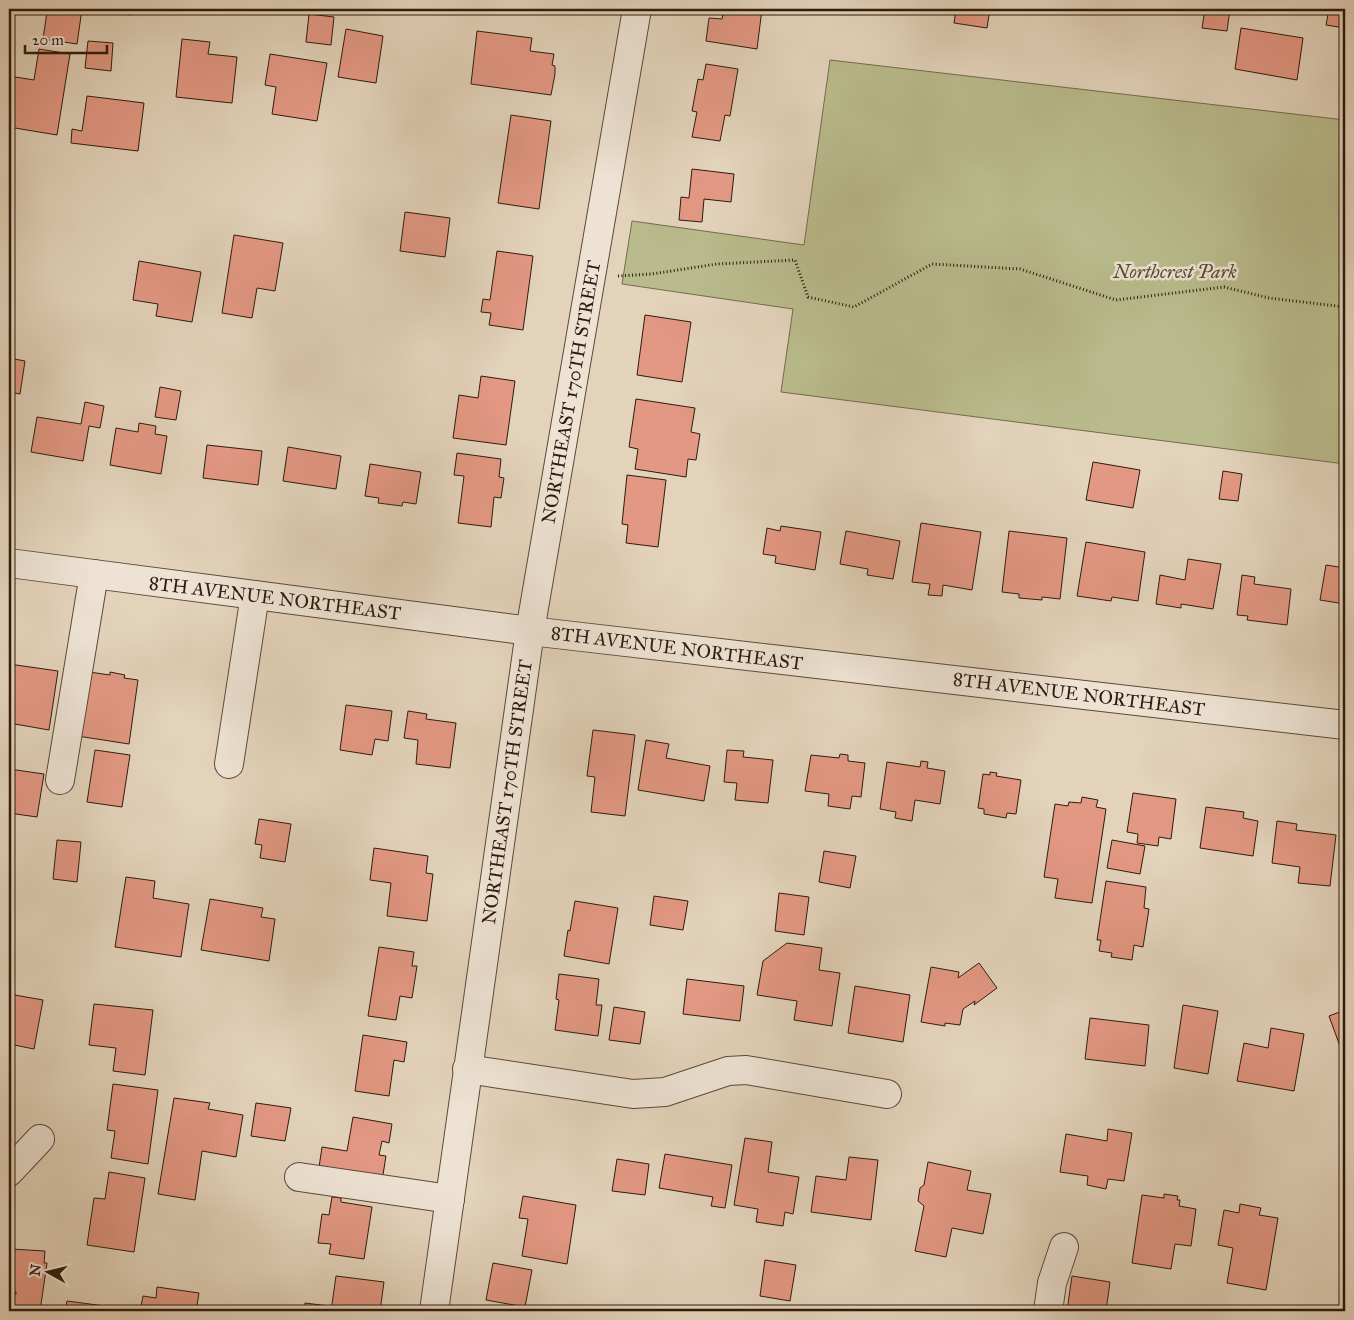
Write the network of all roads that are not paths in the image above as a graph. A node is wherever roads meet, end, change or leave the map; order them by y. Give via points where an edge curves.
1 (638, 9) edge
2 (9, 563) edge
3 (94, 574) junction
4 (256, 595) junction
5 (530, 631) junction
6 (1345, 725) edge
7 (228, 764) dead end
8 (60, 780) dead end
9 (467, 1069) junction
10 (887, 1094) dead end
11 (40, 1139) dead end
12 (9, 1172) edge
13 (299, 1177) dead end
14 (450, 1199) junction
15 (1064, 1247) dead end
16 (434, 1311) edge
17 (1048, 1311) edge

1 - 5 street, NORTHEAST 170TH STREET
2 - 3 street, 8TH AVENUE NORTHEAST
3 - 4 street, 8TH AVENUE NORTHEAST
3 - 8 street
4 - 5 street, 8TH AVENUE NORTHEAST
4 - 7 street
5 - 6 street, 8TH AVENUE NORTHEAST
5 - 9 street, NORTHEAST 170TH STREET
9 - 10 street via 633,1094 665,1092 728,1071 746,1070
9 - 14 street, NORTHEAST 170TH STREET
11 - 12 street
13 - 14 street
14 - 16 street, NORTHEAST 170TH STREET
15 - 17 street via 1052,1282

